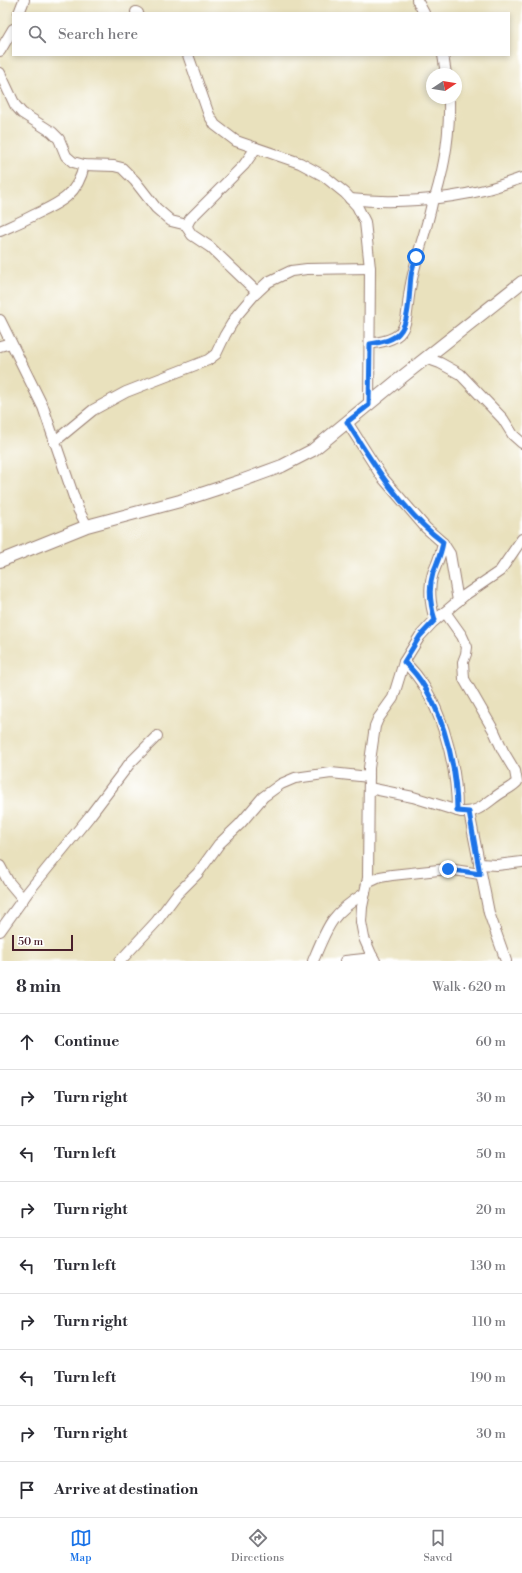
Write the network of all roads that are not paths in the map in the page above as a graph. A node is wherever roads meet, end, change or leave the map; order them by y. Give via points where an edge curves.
1 (24, 0) edge
2 (417, 0) edge
3 (19, 12) edge
4 (423, 12) edge
5 (12, 31) edge
6 (0, 51) edge
7 (188, 56) edge
8 (443, 56) edge
9 (445, 68) edge
10 (0, 73) edge
11 (448, 104) edge
12 (256, 148) junction
13 (84, 165) junction
14 (522, 178) edge
15 (434, 198) junction
16 (350, 199) junction
17 (187, 225) junction
18 (0, 231) edge
19 (370, 268) junction
20 (522, 282) edge
21 (257, 292) junction
22 (0, 320) edge
23 (11, 343) junction
24 (370, 344) junction
25 (0, 346) edge
26 (426, 358) junction
27 (369, 405) junction
28 (347, 422) junction
29 (54, 442) junction
30 (522, 443) edge
31 (87, 526) junction
32 (522, 539) edge
33 (443, 542) junction
34 (0, 560) edge
35 (458, 601) junction
36 (445, 612) junction
37 (435, 620) junction
38 (404, 662) junction
39 (157, 736) dead end
40 (518, 782) edge
41 (369, 783) junction
42 (457, 811) junction
43 (469, 812) junction
44 (522, 862) edge
45 (0, 866) edge
46 (480, 869) junction
47 (366, 888) junction
48 (23, 899) junction
49 (0, 931) edge
50 (374, 959) edge
51 (120, 961) edge
52 (313, 961) edge
53 (345, 961) edge
54 (506, 961) edge

1 - 3 street
2 - 4 street
5 - 6 street
7 - 12 street via 215,125 236,141
8 - 9 street
10 - 13 street via 15,105 22,113 52,132 59,139 66,156 73,162
11 - 15 street via 446,151
12 - 16 street via 306,166 324,176
12 - 17 street via 244,166 190,219
13 - 17 street via 122,168 156,208 171,221
13 - 18 street via 78,183 59,204
14 - 15 street via 484,190
15 - 16 street via 367,201
15 - 24 street via 412,274 404,327 399,334 388,340
16 - 19 street via 357,206 364,222
17 - 21 street via 192,235 210,247
19 - 21 street via 291,271 268,282
19 - 24 street
20 - 26 street
21 - 29 street via 237,315 216,354 208,360 126,392 93,410
22 - 23 street
23 - 25 street
23 - 29 street via 43,407
24 - 27 street
26 - 27 street
26 - 30 street via 460,374
27 - 28 street
28 - 31 street via 313,450 282,466 180,501
28 - 33 street via 382,477 426,528
29 - 31 street via 78,509
31 - 34 street
32 - 35 street via 500,571
33 - 35 street via 450,554
33 - 37 street via 430,584
35 - 36 street
36 - 37 street
36 - 40 street via 467,647 463,662 464,679 516,772
37 - 38 street via 420,636
38 - 41 street via 396,694 375,726
38 - 42 street via 414,670 423,686 447,740 455,781
39 - 48 street via 130,763
40 - 43 street via 485,806
41 - 42 street
41 - 47 street
41 - 51 street via 331,773 295,778 281,784 263,797 219,844 198,873
42 - 43 street
43 - 46 street
44 - 46 street
45 - 48 street via 8,881
46 - 47 street via 448,869 380,877
46 - 54 street via 491,919
47 - 50 street via 361,922 364,938
47 - 52 street via 335,916 327,927
48 - 49 street
50 - 53 street

